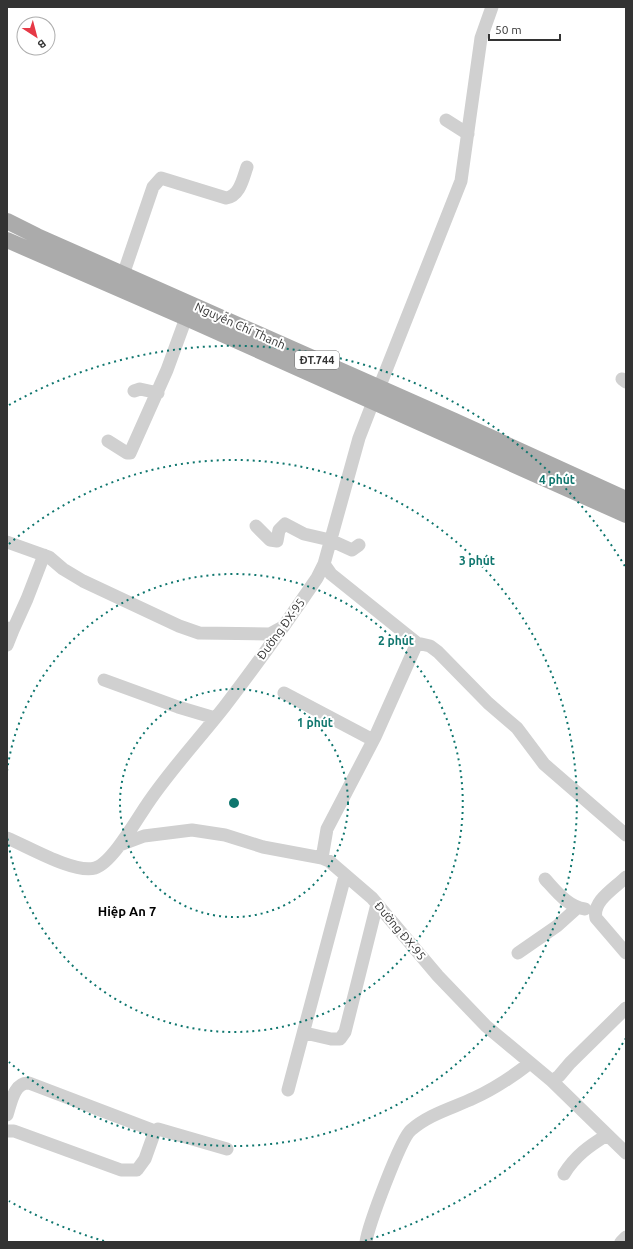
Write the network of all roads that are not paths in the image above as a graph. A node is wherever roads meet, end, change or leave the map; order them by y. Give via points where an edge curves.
1 (492, 7) edge
2 (446, 120) dead end
3 (468, 134) junction
4 (247, 167) dead end
5 (7, 221) edge
6 (7, 240) edge
7 (34, 243) junction
8 (123, 275) junction
9 (188, 311) junction
10 (134, 391) dead end
11 (158, 393) junction
12 (376, 395) junction
13 (108, 441) dead end
14 (626, 499) edge
15 (626, 516) edge
16 (256, 526) dead end
17 (330, 540) junction
18 (7, 542) edge
19 (360, 545) dead end
20 (44, 555) junction
21 (324, 564) junction
22 (281, 628) junction
23 (10, 629) edge
24 (417, 643) junction
25 (7, 645) edge
26 (104, 680) dead end
27 (284, 693) dead end
28 (215, 718) junction
29 (373, 740) junction
30 (626, 835) edge
31 (7, 838) edge
32 (118, 846) junction
33 (322, 858) junction
34 (345, 876) junction
35 (626, 877) edge
36 (545, 879) dead end
37 (377, 904) junction
38 (576, 908) junction
39 (594, 910) junction
40 (518, 953) dead end
41 (626, 953) edge
42 (626, 1008) edge
43 (305, 1033) junction
44 (530, 1063) junction
45 (552, 1081) junction
46 (288, 1090) dead end
47 (7, 1115) edge
48 (155, 1131) junction
49 (7, 1132) edge
50 (607, 1135) junction
51 (227, 1149) dead end
52 (626, 1153) edge
53 (564, 1174) dead end
54 (626, 1238) edge
55 (366, 1242) edge
56 (621, 1242) edge

1 - 3 street, Đường ĐX-95 via 481,38
2 - 3 street
3 - 12 street, Đường ĐX-95 via 461,181
4 - 8 street via 236,194 226,198 161,178 153,187
5 - 7 main road, Nguyễn Chí Thanh / ĐT.744
6 - 7 main road, Nguyễn Chí Thanh / ĐT.744
7 - 8 main road, Nguyễn Chí Thanh / ĐT.744
7 - 9 main road, Nguyễn Chí Thanh / ĐT.744
8 - 9 main road, Nguyễn Chí Thanh / ĐT.744
9 - 11 street
9 - 12 main road, Nguyễn Chí Thanh / ĐT.744
10 - 11 street via 140,389
11 - 13 street via 130,453
12 - 14 main road, Nguyễn Chí Thanh / ĐT.744
12 - 15 main road, Nguyễn Chí Thanh / ĐT.744
12 - 17 street, Đường ĐX-95 via 359,438
16 - 17 street via 270,540 277,541 279,530 284,524 304,534
17 - 19 street via 352,550
17 - 21 street, Đường ĐX-95
18 - 20 street
20 - 22 street via 83,581 199,633 270,634
20 - 23 street via 27,599
21 - 22 street, Đường ĐX-95
21 - 24 street via 331,574
22 - 28 street, Đường ĐX-95
23 - 25 street
24 - 29 street
24 - 30 street via 430,646 438,652 488,703 517,728 544,764
26 - 28 street
27 - 29 street
28 - 32 street, Đường ĐX-95 via 152,796
29 - 33 street via 327,829
31 - 32 street, Đường ĐX-95 via 76,868 93,868 101,865
32 - 33 street, Đường ĐX-95 via 144,836 192,830 225,835 263,847
33 - 34 street, Đường ĐX-95
34 - 37 street, Đường ĐX-95
34 - 43 street
35 - 39 street via 597,903
36 - 38 street
37 - 43 street via 344,1032 340,1039
37 - 44 street, Đường ĐX-95 via 475,1015
38 - 39 street
38 - 40 street via 557,926
39 - 41 street via 596,918
42 - 45 street
43 - 46 street
44 - 45 street, Đường ĐX-95
44 - 55 street via 500,1085 424,1121 410,1131 378,1204
45 - 50 street, Đường ĐX-95
47 - 48 street via 16,1089 20,1084 29,1083
48 - 49 street via 145,1159 137,1170 121,1170 14,1131
48 - 51 street via 172,1132
50 - 52 street, Đường ĐX-95
50 - 53 street via 583,1150
54 - 56 street

